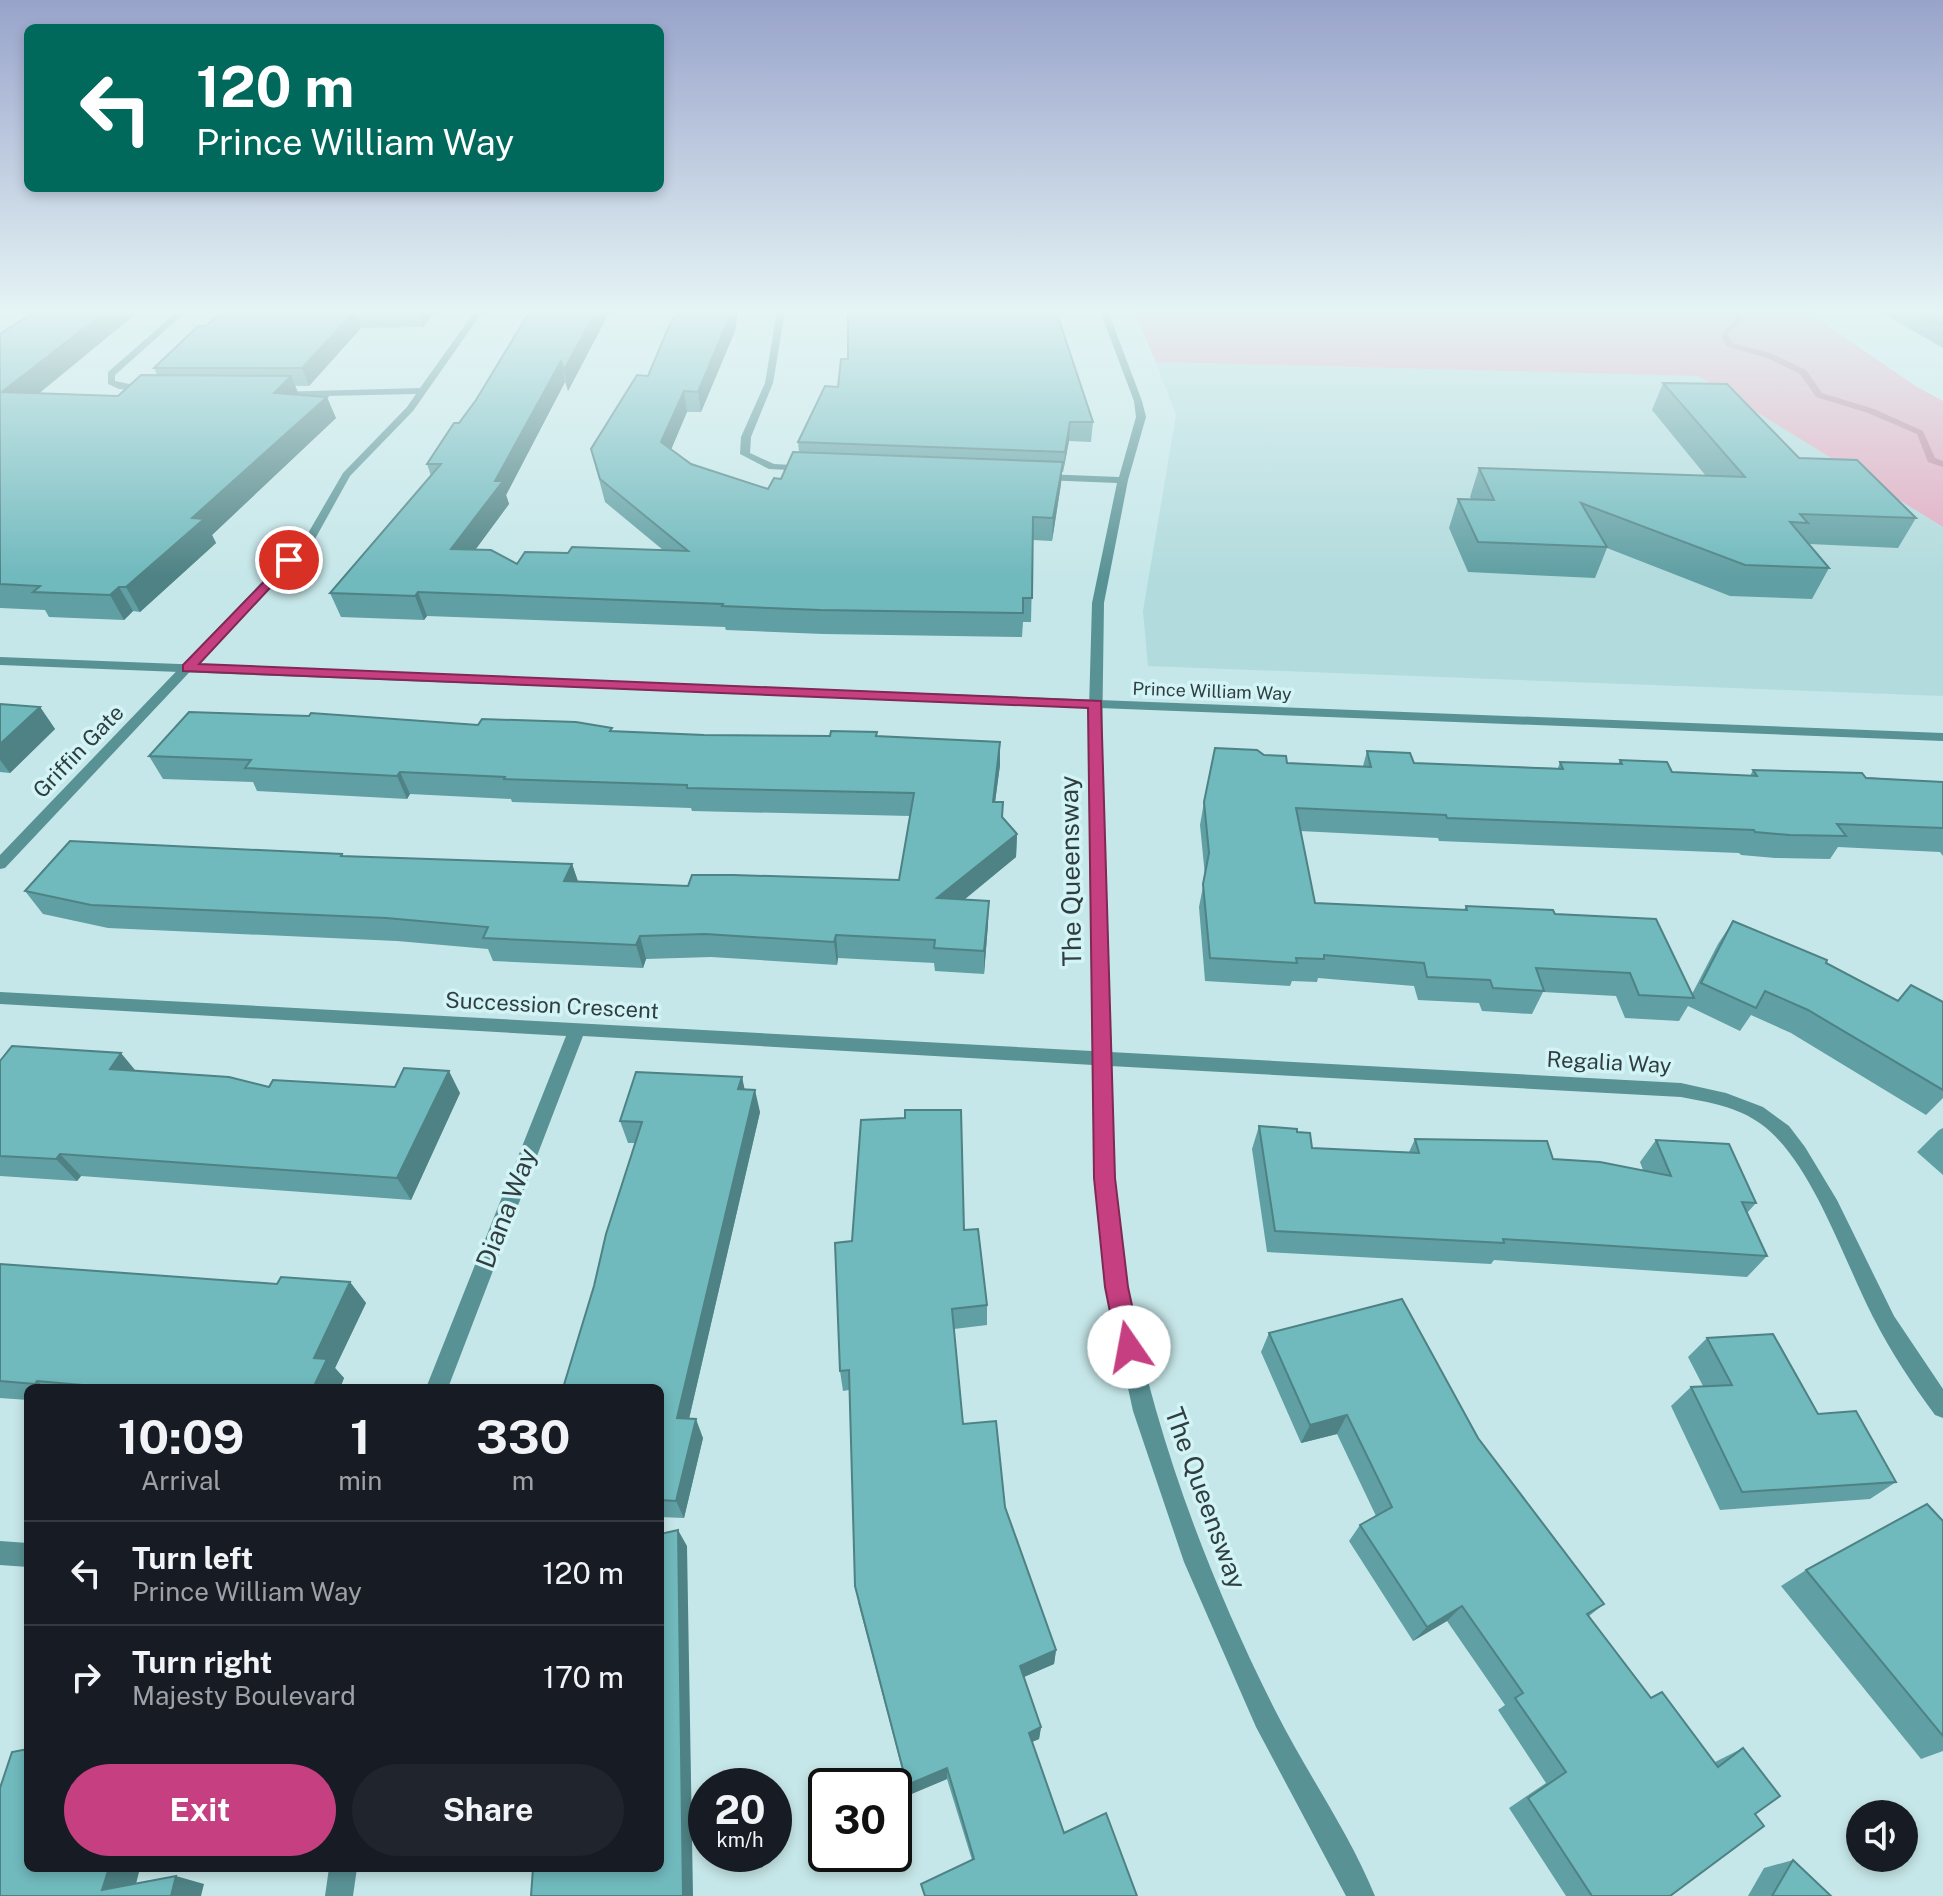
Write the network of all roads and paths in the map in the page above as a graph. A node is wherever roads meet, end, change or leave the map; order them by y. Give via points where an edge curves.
1 (416, 399) edge
2 (762, 399) edge
3 (1137, 399) edge
4 (817, 468) edge
5 (1032, 476) edge
6 (1123, 480) junction
7 (0, 661) edge
8 (188, 668) junction
9 (1095, 704) junction
10 (1943, 737) edge
11 (0, 864) edge
12 (0, 998) edge
13 (577, 1029) junction
14 (1103, 1057) junction
15 (439, 1384) edge
16 (1943, 1407) edge
17 (0, 1553) edge
18 (24, 1555) edge
19 (342, 1872) edge
20 (339, 1896) edge
21 (1361, 1896) edge

1 - 8 street, Griffin Gate via 346,475 311,537
2 - 4 street via 746,437 745,454 772,467
3 - 6 street, The Queensway via 1141,417
5 - 6 street
6 - 9 street, The Queensway via 1098,603
7 - 8 street, Prince William Way
8 - 9 street, Prince William Way
8 - 11 street, Griffin Gate
9 - 10 street, Prince William Way
9 - 14 street, The Queensway
12 - 13 street, Succession Crescent
13 - 14 street, Succession Crescent
13 - 15 street, Diana Way
14 - 16 street, Regalia Way via 1681,1090 1731,1100 1770,1119 1801,1153 1881,1313
14 - 21 street, The Queensway via 1104,1178 1111,1249 1144,1411 1192,1554 1238,1661
17 - 18 street
19 - 20 street

